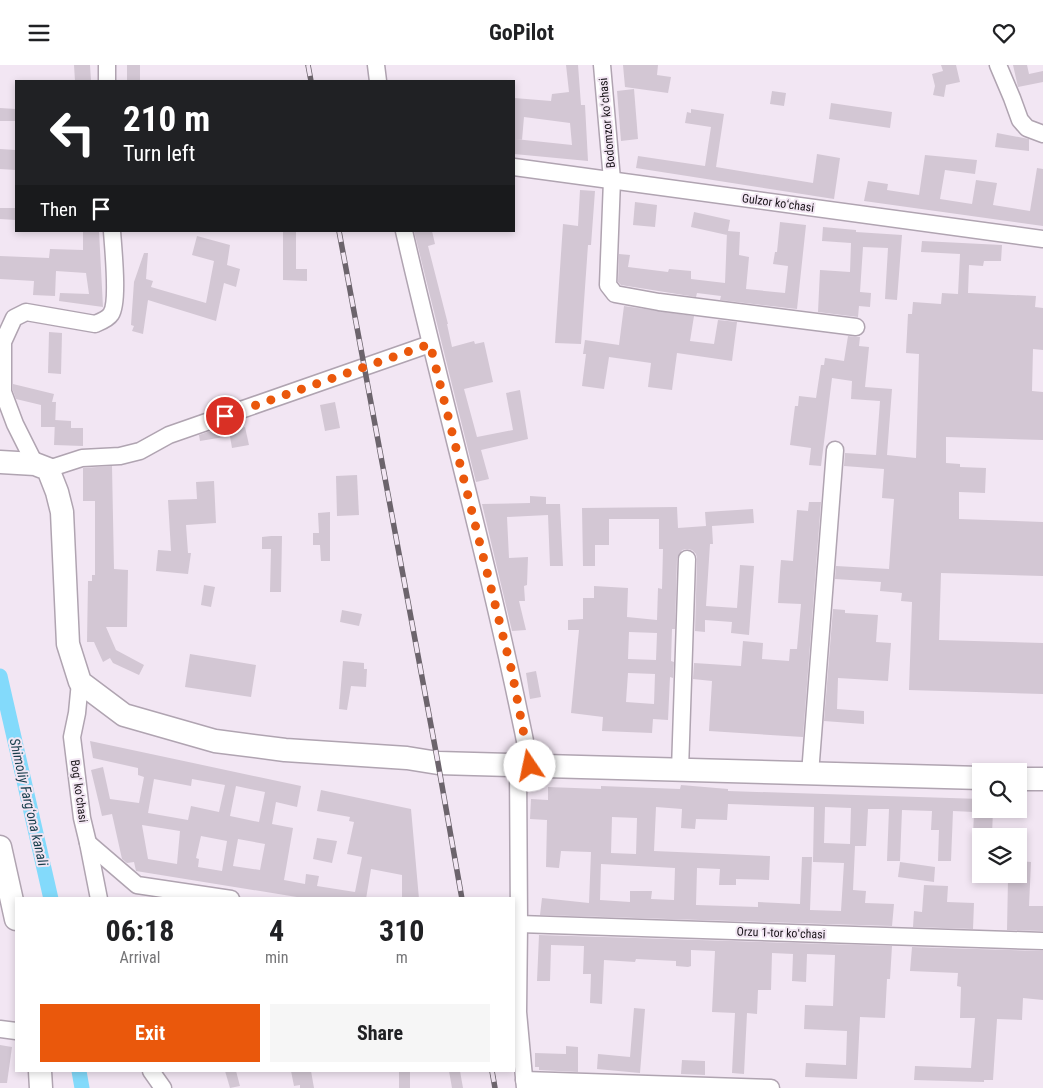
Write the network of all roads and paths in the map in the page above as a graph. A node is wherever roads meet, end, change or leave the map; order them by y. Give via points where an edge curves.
1 (107, 65) edge
2 (376, 65) edge
3 (602, 65) edge
4 (998, 65) edge
5 (107, 80) edge
6 (378, 80) edge
7 (1043, 134) edge
8 (515, 167) edge
9 (612, 180) junction
10 (112, 232) edge
11 (404, 232) edge
12 (1043, 239) edge
13 (856, 327) dead end
14 (430, 344) junction
15 (835, 450) dead end
16 (5, 462) edge
17 (42, 466) junction
18 (688, 559) dead end
19 (80, 682) junction
20 (524, 766) junction
21 (680, 770) junction
22 (810, 774) junction
23 (972, 778) edge
24 (1027, 779) edge
25 (1043, 779) edge
26 (88, 843) junction
27 (0, 847) edge
28 (99, 897) edge
29 (218, 897) edge
30 (15, 914) edge
31 (519, 924) junction
32 (1043, 941) edge
33 (0, 1029) edge
34 (15, 1031) edge
35 (40, 1072) edge
36 (152, 1072) edge
37 (525, 1084) edge
38 (41, 1088) edge
39 (162, 1088) edge
40 (771, 1088) edge

1 - 5 street
2 - 6 street
3 - 9 street, Bodomzor koʻchasi
4 - 7 street via 1020,120 1027,128
8 - 9 street, Gulzor koʻchasi
9 - 12 street, Gulzor koʻchasi
9 - 13 street, Bodomzor koʻchasi via 608,285 614,294
10 - 17 street via 115,296 112,313 95,324 26,313 14,318 3,342 3,392 15,425
11 - 14 street
14 - 17 street via 169,435 140,451
14 - 20 street via 512,672
15 - 22 street
16 - 17 main road
17 - 19 main road via 57,492 62,512 68,644
18 - 21 street
19 - 20 main road via 124,715 215,741 438,763
19 - 26 street, Bogʻ koʻchasi via 72,737
20 - 21 main road
20 - 31 street
21 - 22 main road
22 - 23 main road
24 - 25 main road
26 - 28 street, Bogʻ koʻchasi
26 - 29 street via 137,885
27 - 30 main road
31 - 32 street, Orzu 1-tor koʻchasi
31 - 37 street via 518,1012
33 - 34 street
35 - 38 main road
36 - 39 street
37 - 40 street

